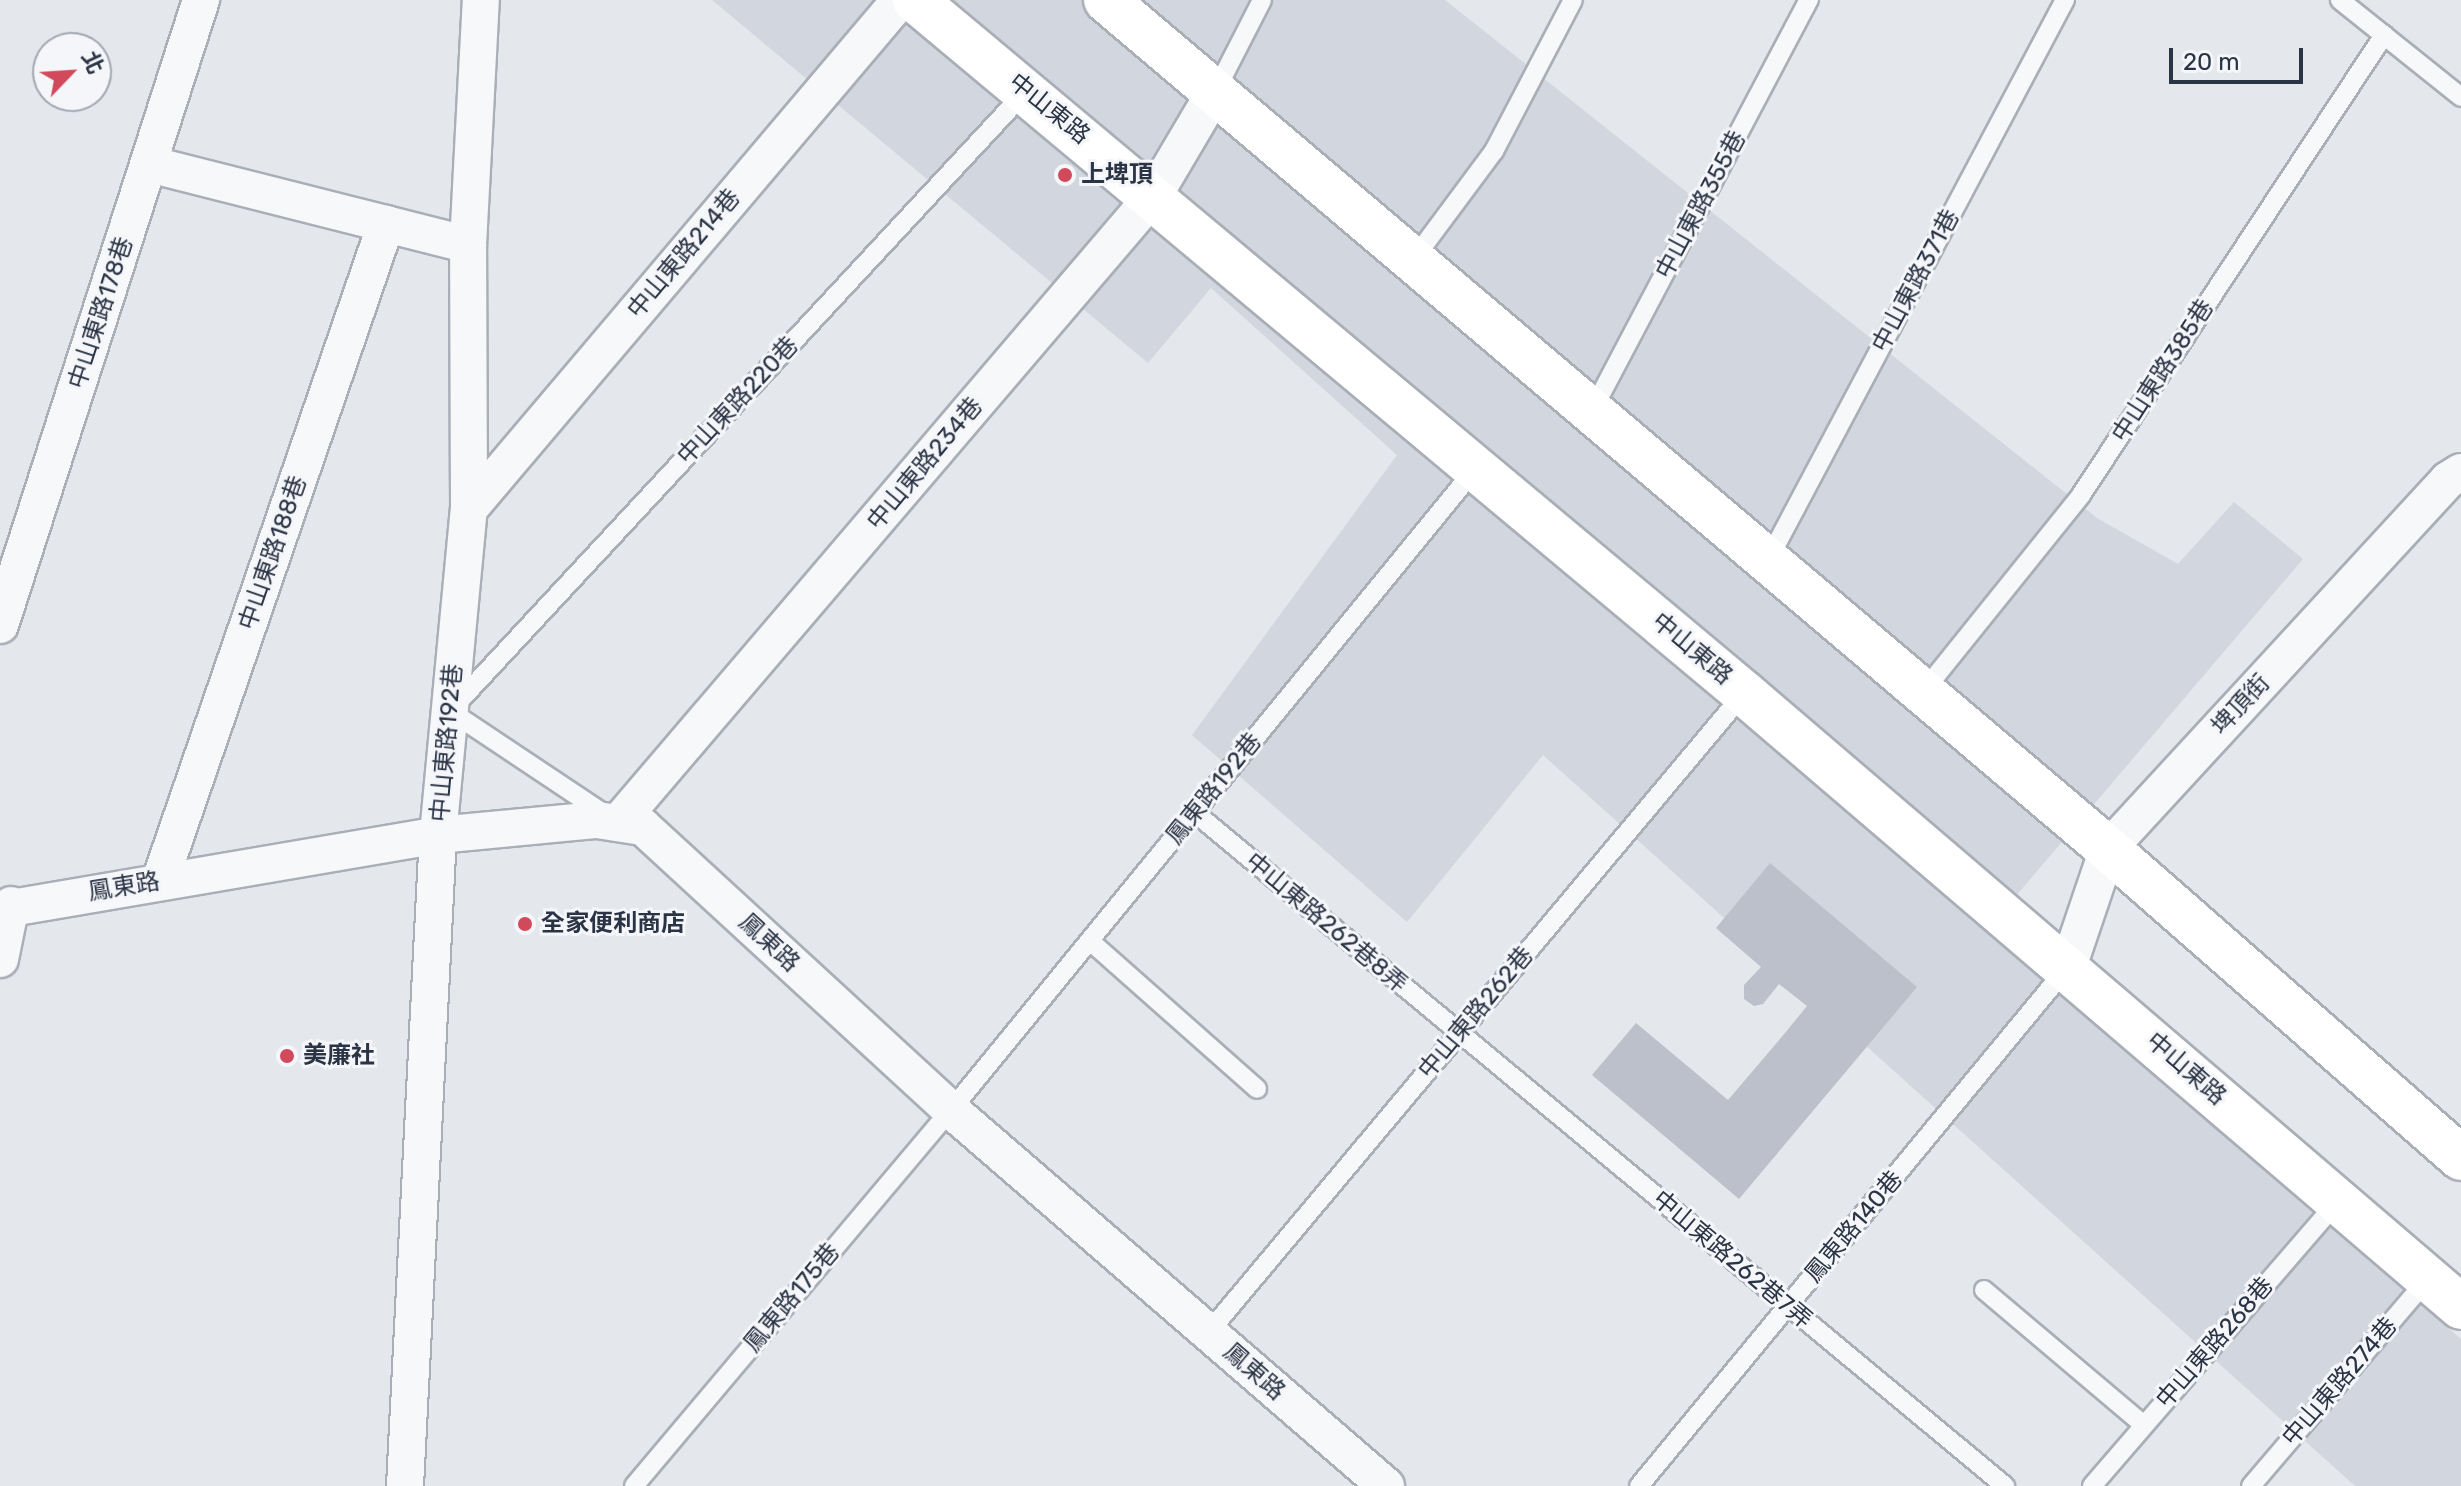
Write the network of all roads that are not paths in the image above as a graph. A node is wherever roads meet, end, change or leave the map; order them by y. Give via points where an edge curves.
1 (201, 0) edge
2 (481, 0) edge
3 (900, 0) edge
4 (915, 0) edge
5 (1106, 0) edge
6 (1262, 0) edge
7 (1573, 0) edge
8 (1809, 0) edge
9 (2065, 0) edge
10 (2340, 0) edge
11 (2384, 35) junction
12 (1026, 91) junction
13 (1215, 92) junction
14 (2461, 97) edge
15 (149, 164) junction
16 (1154, 195) junction
17 (386, 224) junction
18 (468, 245) junction
19 (1413, 260) junction
20 (1593, 409) junction
21 (1476, 468) junction
22 (2461, 472) edge
23 (469, 509) junction
24 (1767, 562) junction
25 (0, 625) edge
26 (1744, 693) junction
27 (1922, 693) junction
28 (450, 711) junction
29 (1194, 812) junction
30 (618, 823) junction
31 (438, 835) junction
32 (2108, 849) junction
33 (160, 881) junction
34 (5, 908) edge
35 (1090, 941) junction
36 (0, 959) edge
37 (2068, 967) junction
38 (1458, 1033) junction
39 (1257, 1089) dead end
40 (951, 1110) junction
41 (2461, 1158) edge
42 (2338, 1201) junction
43 (2428, 1279) junction
44 (1984, 1290) dead end
45 (1788, 1306) junction
46 (2461, 1307) edge
47 (1208, 1333) junction
48 (2144, 1425) junction
49 (405, 1486) edge
50 (634, 1486) edge
51 (1386, 1486) edge
52 (1639, 1486) edge
53 (2005, 1486) edge
54 (2092, 1486) edge
55 (2251, 1486) edge

1 - 15 street, 中山東路178巷
2 - 18 street, 中山東路192巷
3 - 23 street, 中山東路214巷
4 - 12 main road, 中山東路
5 - 13 main road
6 - 13 lane
7 - 19 lane via 1494,151
8 - 20 lane, 中山東路355巷
9 - 24 lane, 中山東路371巷
10 - 11 lane
11 - 14 lane
11 - 27 lane, 中山東路385巷 via 2081,495
12 - 16 main road, 中山東路
12 - 28 lane, 中山東路220巷
13 - 16 street, 中山東路234巷
13 - 19 main road
15 - 17 street
15 - 25 street, 中山東路178巷
16 - 21 main road, 中山東路
16 - 30 street, 中山東路234巷
17 - 18 street
17 - 33 street, 中山東路188巷
18 - 23 street, 中山東路192巷
19 - 20 main road
20 - 24 main road
21 - 26 main road, 中山東路
21 - 29 lane, 鳳東路192巷
22 - 32 street, 埤頂街 via 2448,480
23 - 28 street, 中山東路192巷
24 - 27 main road
26 - 37 main road, 中山東路
26 - 38 lane, 中山東路262巷
27 - 32 main road
28 - 30 lane
28 - 31 street, 中山東路192巷
29 - 35 lane, 鳳東路192巷
29 - 38 lane, 中山東路262巷8弄
30 - 31 street, 鳳東路 via 597,820
30 - 40 street, 鳳東路 via 643,827
31 - 33 street, 鳳東路
31 - 49 street, 中山東路192巷
32 - 37 street, 埤頂街
32 - 41 main road
33 - 34 street, 鳳東路
34 - 36 street
35 - 39 lane
35 - 40 lane, 鳳東路192巷
37 - 42 main road, 中山東路
37 - 45 lane, 鳳東路140巷
38 - 45 lane, 中山東路262巷7弄
38 - 47 lane, 中山東路262巷
40 - 47 street, 鳳東路
40 - 50 lane, 鳳東路175巷
42 - 43 main road, 中山東路
42 - 48 lane, 中山東路268巷
43 - 46 main road, 中山東路
43 - 55 lane, 中山東路274巷
44 - 48 lane
45 - 52 lane, 鳳東路140巷
45 - 53 lane, 中山東路262巷7弄
47 - 51 street, 鳳東路
48 - 54 lane, 中山東路268巷

